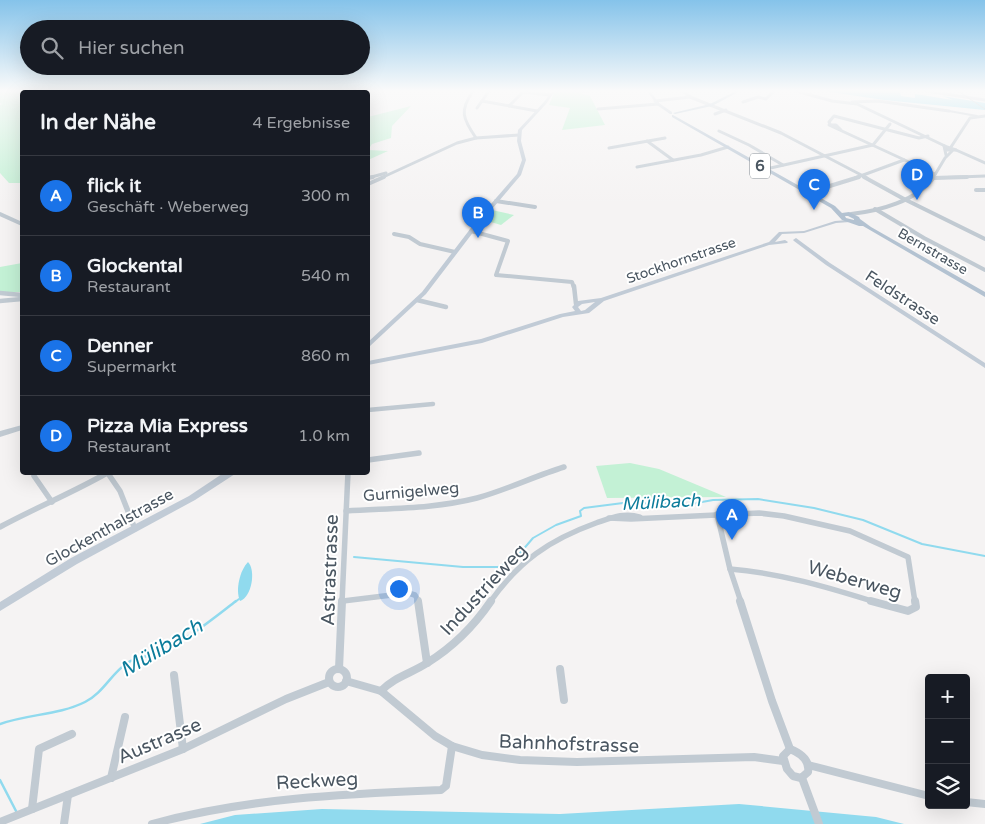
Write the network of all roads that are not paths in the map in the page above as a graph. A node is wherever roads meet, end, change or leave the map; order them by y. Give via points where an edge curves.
1 (471, 129) edge
2 (521, 129) edge
3 (699, 129) edge
4 (774, 129) edge
5 (840, 129) edge
6 (913, 129) edge
7 (963, 129) edge
8 (885, 130) joint
9 (719, 131) dead end
10 (519, 134) junction
11 (928, 136) junction
12 (476, 138) junction
13 (665, 138) dead end
14 (647, 141) junction
15 (873, 145) junction
16 (728, 147) junction
17 (951, 147) junction
18 (609, 148) dead end
19 (945, 148) junction
20 (954, 151) junction
21 (826, 155) junction
22 (946, 155) junction
23 (673, 160) junction
24 (904, 160) junction
25 (985, 163) edge
26 (783, 165) junction
27 (637, 167) dead end
28 (766, 169) junction
29 (395, 171) junction
30 (861, 176) junction
31 (934, 176) junction
32 (985, 176) edge
33 (370, 177) edge
34 (370, 183) edge
35 (976, 190) dead end
36 (985, 190) edge
37 (807, 193) junction
38 (904, 199) junction
39 (496, 201) junction
40 (535, 207) dead end
41 (875, 209) junction
42 (863, 213) junction
43 (0, 214) edge
44 (845, 215) junction
45 (854, 220) junction
46 (835, 222) junction
47 (20, 223) edge
48 (471, 231) junction
49 (804, 232) junction
50 (394, 234) dead end
51 (789, 234) junction
52 (779, 237) junction
53 (796, 239) junction
54 (985, 239) edge
55 (787, 242) junction
56 (768, 244) junction
57 (807, 250) junction
58 (456, 252) junction
59 (985, 270) edge
60 (0, 293) edge
61 (20, 295) edge
62 (985, 295) edge
63 (20, 299) edge
64 (417, 300) junction
65 (0, 301) edge
66 (582, 306) junction
67 (446, 307) dead end
68 (370, 343) edge
69 (370, 364) edge
70 (985, 366) edge
71 (433, 404) dead end
72 (370, 410) edge
73 (20, 429) edge
74 (0, 434) edge
75 (419, 453) dead end
76 (370, 460) edge
77 (564, 467) dead end
78 (104, 475) edge
79 (108, 475) edge
80 (227, 475) edge
81 (348, 475) edge
82 (34, 476) dead end
83 (52, 502) junction
84 (346, 511) junction
85 (717, 514) junction
86 (0, 527) edge
87 (135, 529) junction
88 (906, 555) joint
89 (730, 569) junction
90 (343, 601) junction
91 (0, 607) edge
92 (427, 663) junction
93 (339, 668) junction
94 (560, 668) dead end
95 (174, 675) dead end
96 (346, 681) junction
97 (329, 682) junction
98 (381, 691) junction
99 (564, 700) dead end
100 (125, 717) dead end
101 (72, 734) dead end
102 (452, 746) junction
103 (183, 749) junction
104 (790, 750) junction
105 (783, 761) junction
106 (808, 765) junction
107 (111, 778) junction
108 (802, 778) junction
109 (68, 795) junction
110 (925, 795) edge
111 (970, 802) edge
112 (985, 804) edge
113 (32, 809) junction
114 (0, 822) edge
115 (64, 824) edge
116 (152, 824) edge
117 (819, 824) edge

1 - 12 street
2 - 10 main road
3 - 16 main road, 6
4 - 21 street
5 - 15 street
6 - 11 street
7 - 17 street
8 - 11 street via 920,139
8 - 15 street
9 - 26 street
10 - 12 street
10 - 39 main road via 523,168
11 - 19 street
12 - 29 street via 444,148
13 - 14 street
14 - 18 street
14 - 23 street
15 - 21 street
15 - 24 street
16 - 23 street
16 - 28 main road, 6
17 - 19 street
17 - 20 street
19 - 20 street
19 - 22 street
20 - 22 street
20 - 25 street
21 - 26 street
21 - 30 street
22 - 31 street
23 - 27 street
24 - 30 street
24 - 31 street
26 - 28 street
28 - 37 main road, 6
29 - 33 street
29 - 34 street
30 - 37 street
30 - 38 street
31 - 32 street
31 - 38 street via 922,190
35 - 36 street
37 - 44 main road, 6
38 - 41 street
38 - 54 street
39 - 40 street
39 - 48 main road
41 - 42 street
41 - 59 street
42 - 44 street
42 - 45 street
43 - 47 street
44 - 45 main road
44 - 45 main road
44 - 46 main road
45 - 46 main road
45 - 62 main road, Bernstrasse
46 - 49 main road
48 - 58 main road
48 - 66 street via 508,241 496,275 570,282 574,284 574,293
49 - 51 main road
49 - 53 main road
50 - 58 street
51 - 52 main road, Stockhornstrasse via 781,233
51 - 53 main road, Feldstrasse
52 - 55 main road
52 - 56 main road, Stockhornstrasse
53 - 55 main road, Stockhornstrasse
53 - 57 main road, Feldstrasse
55 - 56 main road, Stockhornstrasse
55 - 57 main road, Feldstrasse
56 - 66 main road, Stockhornstrasse
57 - 70 main road, Feldstrasse
58 - 64 main road
60 - 61 street
63 - 65 street
64 - 67 street
64 - 68 main road
66 - 69 main road via 482,341
71 - 72 street
73 - 74 street
75 - 76 street
77 - 84 street, Gurnigelweg via 502,491 460,502
78 - 83 street
79 - 87 street via 120,491
80 - 87 main road, Glockenthalstrasse
81 - 84 street, Astrastrasse
82 - 83 street
83 - 86 street
84 - 90 street, Astrastrasse
85 - 88 street, Industrieweg via 759,513 800,518 850,531
85 - 89 street
85 - 92 street, Industrieweg via 609,518 568,533 512,574 470,628
87 - 91 main road, Glockenthalstrasse via 69,564
88 - 89 street, Weberweg via 910,559 917,602 916,607 908,611 770,573
89 - 104 street
90 - 92 street via 408,593 415,595 419,603
90 - 93 street, Astrastrasse
92 - 98 street, Industrieweg via 390,681
93 - 96 street via 346,672
93 - 97 street via 331,673
94 - 99 street
95 - 103 street
96 - 97 street via 337,688
96 - 98 street, Bahnhofstrasse
97 - 103 street, Austrasse
98 - 102 street, Bahnhofstrasse via 426,730
100 - 107 street
101 - 113 street via 39,750
102 - 105 street, Bahnhofstrasse via 482,755 538,761 644,762 754,757
102 - 116 street, Reckweg via 446,786 441,790 266,799 217,807
103 - 107 street, Austrasse
104 - 105 street via 784,753
104 - 106 street via 801,754
105 - 108 street via 790,774
106 - 108 street
106 - 110 street
107 - 109 street, Austrasse
108 - 117 street
109 - 113 street, Austrasse
109 - 115 street
111 - 112 street
113 - 114 street, Austrasse

